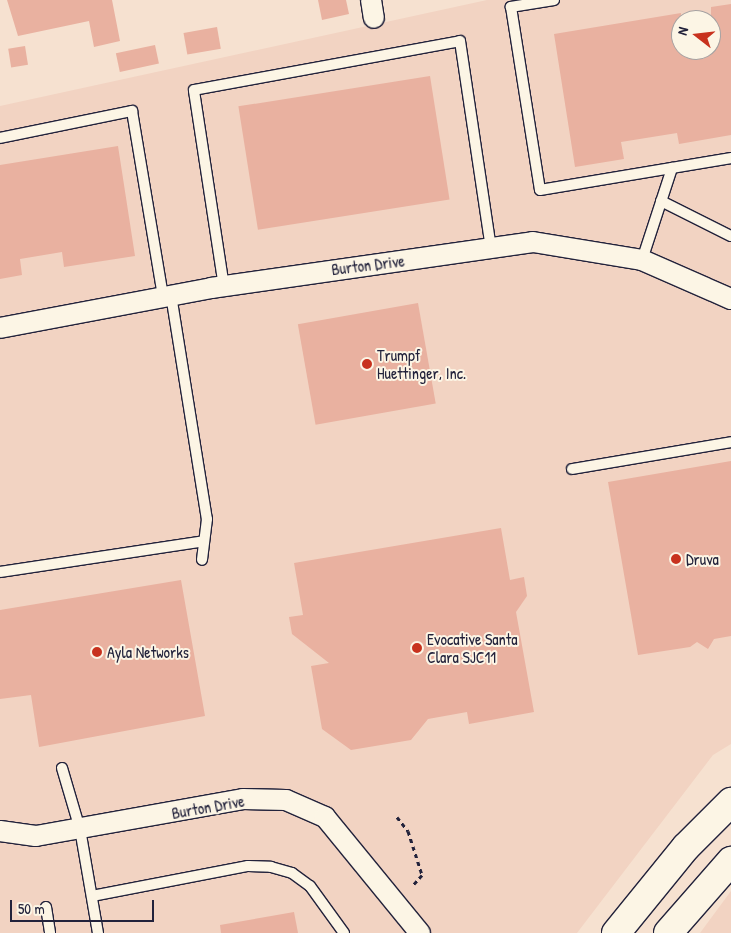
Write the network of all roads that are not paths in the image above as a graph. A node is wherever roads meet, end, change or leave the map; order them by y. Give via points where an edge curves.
1 (554, 0) edge
2 (0, 138) edge
3 (731, 158) edge
4 (672, 168) junction
5 (661, 201) junction
6 (731, 236) edge
7 (491, 250) junction
8 (642, 260) junction
9 (224, 286) junction
10 (167, 295) junction
11 (731, 299) edge
12 (0, 328) edge
13 (731, 442) edge
14 (572, 469) dead end
15 (204, 542) junction
16 (202, 560) dead end
17 (0, 572) edge
18 (62, 768) dead end
19 (731, 802) edge
20 (80, 829) junction
21 (0, 831) edge
22 (731, 862) edge
23 (92, 896) junction
24 (46, 906) dead end
25 (50, 933) edge
26 (98, 933) edge
27 (344, 933) edge
28 (420, 933) edge
29 (616, 933) edge
30 (668, 933) edge

1 - 4 lane via 511,7 540,190
2 - 10 lane via 132,112
3 - 4 lane
4 - 5 lane
5 - 6 lane
5 - 8 lane
7 - 8 street, Burton Drive via 533,242
7 - 9 street, Burton Drive
7 - 9 lane via 460,41 194,90
8 - 11 street, Burton Drive
9 - 10 street, Burton Drive
10 - 12 street, Burton Drive
10 - 15 lane via 207,519
13 - 14 lane
15 - 16 lane
15 - 17 lane
18 - 20 lane
19 - 29 main road via 686,847
20 - 21 street, Burton Drive via 36,836
20 - 23 lane
20 - 28 street, Burton Drive via 243,799 286,800 325,817
22 - 30 main road
23 - 26 lane
23 - 27 lane via 248,866 271,867 292,873 310,886
24 - 25 lane

